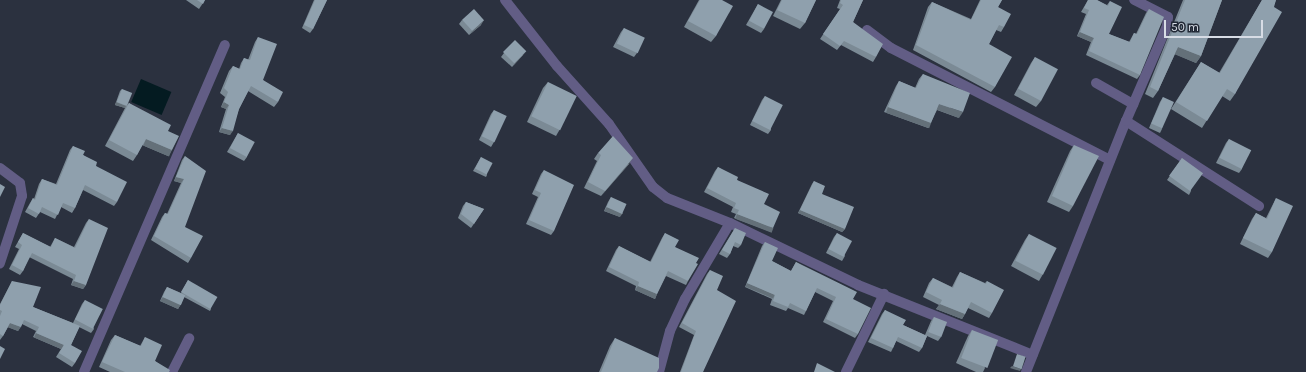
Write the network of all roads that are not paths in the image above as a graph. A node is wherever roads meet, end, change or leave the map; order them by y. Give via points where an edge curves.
1 (505, 0) edge
2 (1134, 0) edge
3 (867, 30) edge
4 (225, 45) dead end
5 (1096, 83) dead end
6 (1133, 104) junction
7 (1126, 121) junction
8 (1110, 160) junction
9 (0, 168) edge
10 (1259, 206) dead end
11 (730, 223) junction
12 (3, 243) edge
13 (0, 263) edge
14 (884, 294) junction
15 (189, 338) dead end
16 (1034, 355) junction
17 (84, 372) edge
18 (172, 372) edge
19 (659, 372) edge
20 (846, 372) edge
21 (1026, 372) edge

1 - 11 street via 557,66 609,124 653,187 681,204
2 - 6 street via 1168,17 1167,26
3 - 8 street via 890,48
4 - 17 street
5 - 6 street
6 - 7 street
7 - 8 street
7 - 10 street
8 - 16 street
9 - 12 street via 20,183 22,196
11 - 14 street via 820,268
11 - 19 street via 685,299 670,331
12 - 13 street
14 - 16 street
14 - 20 street
15 - 18 street
16 - 21 street

